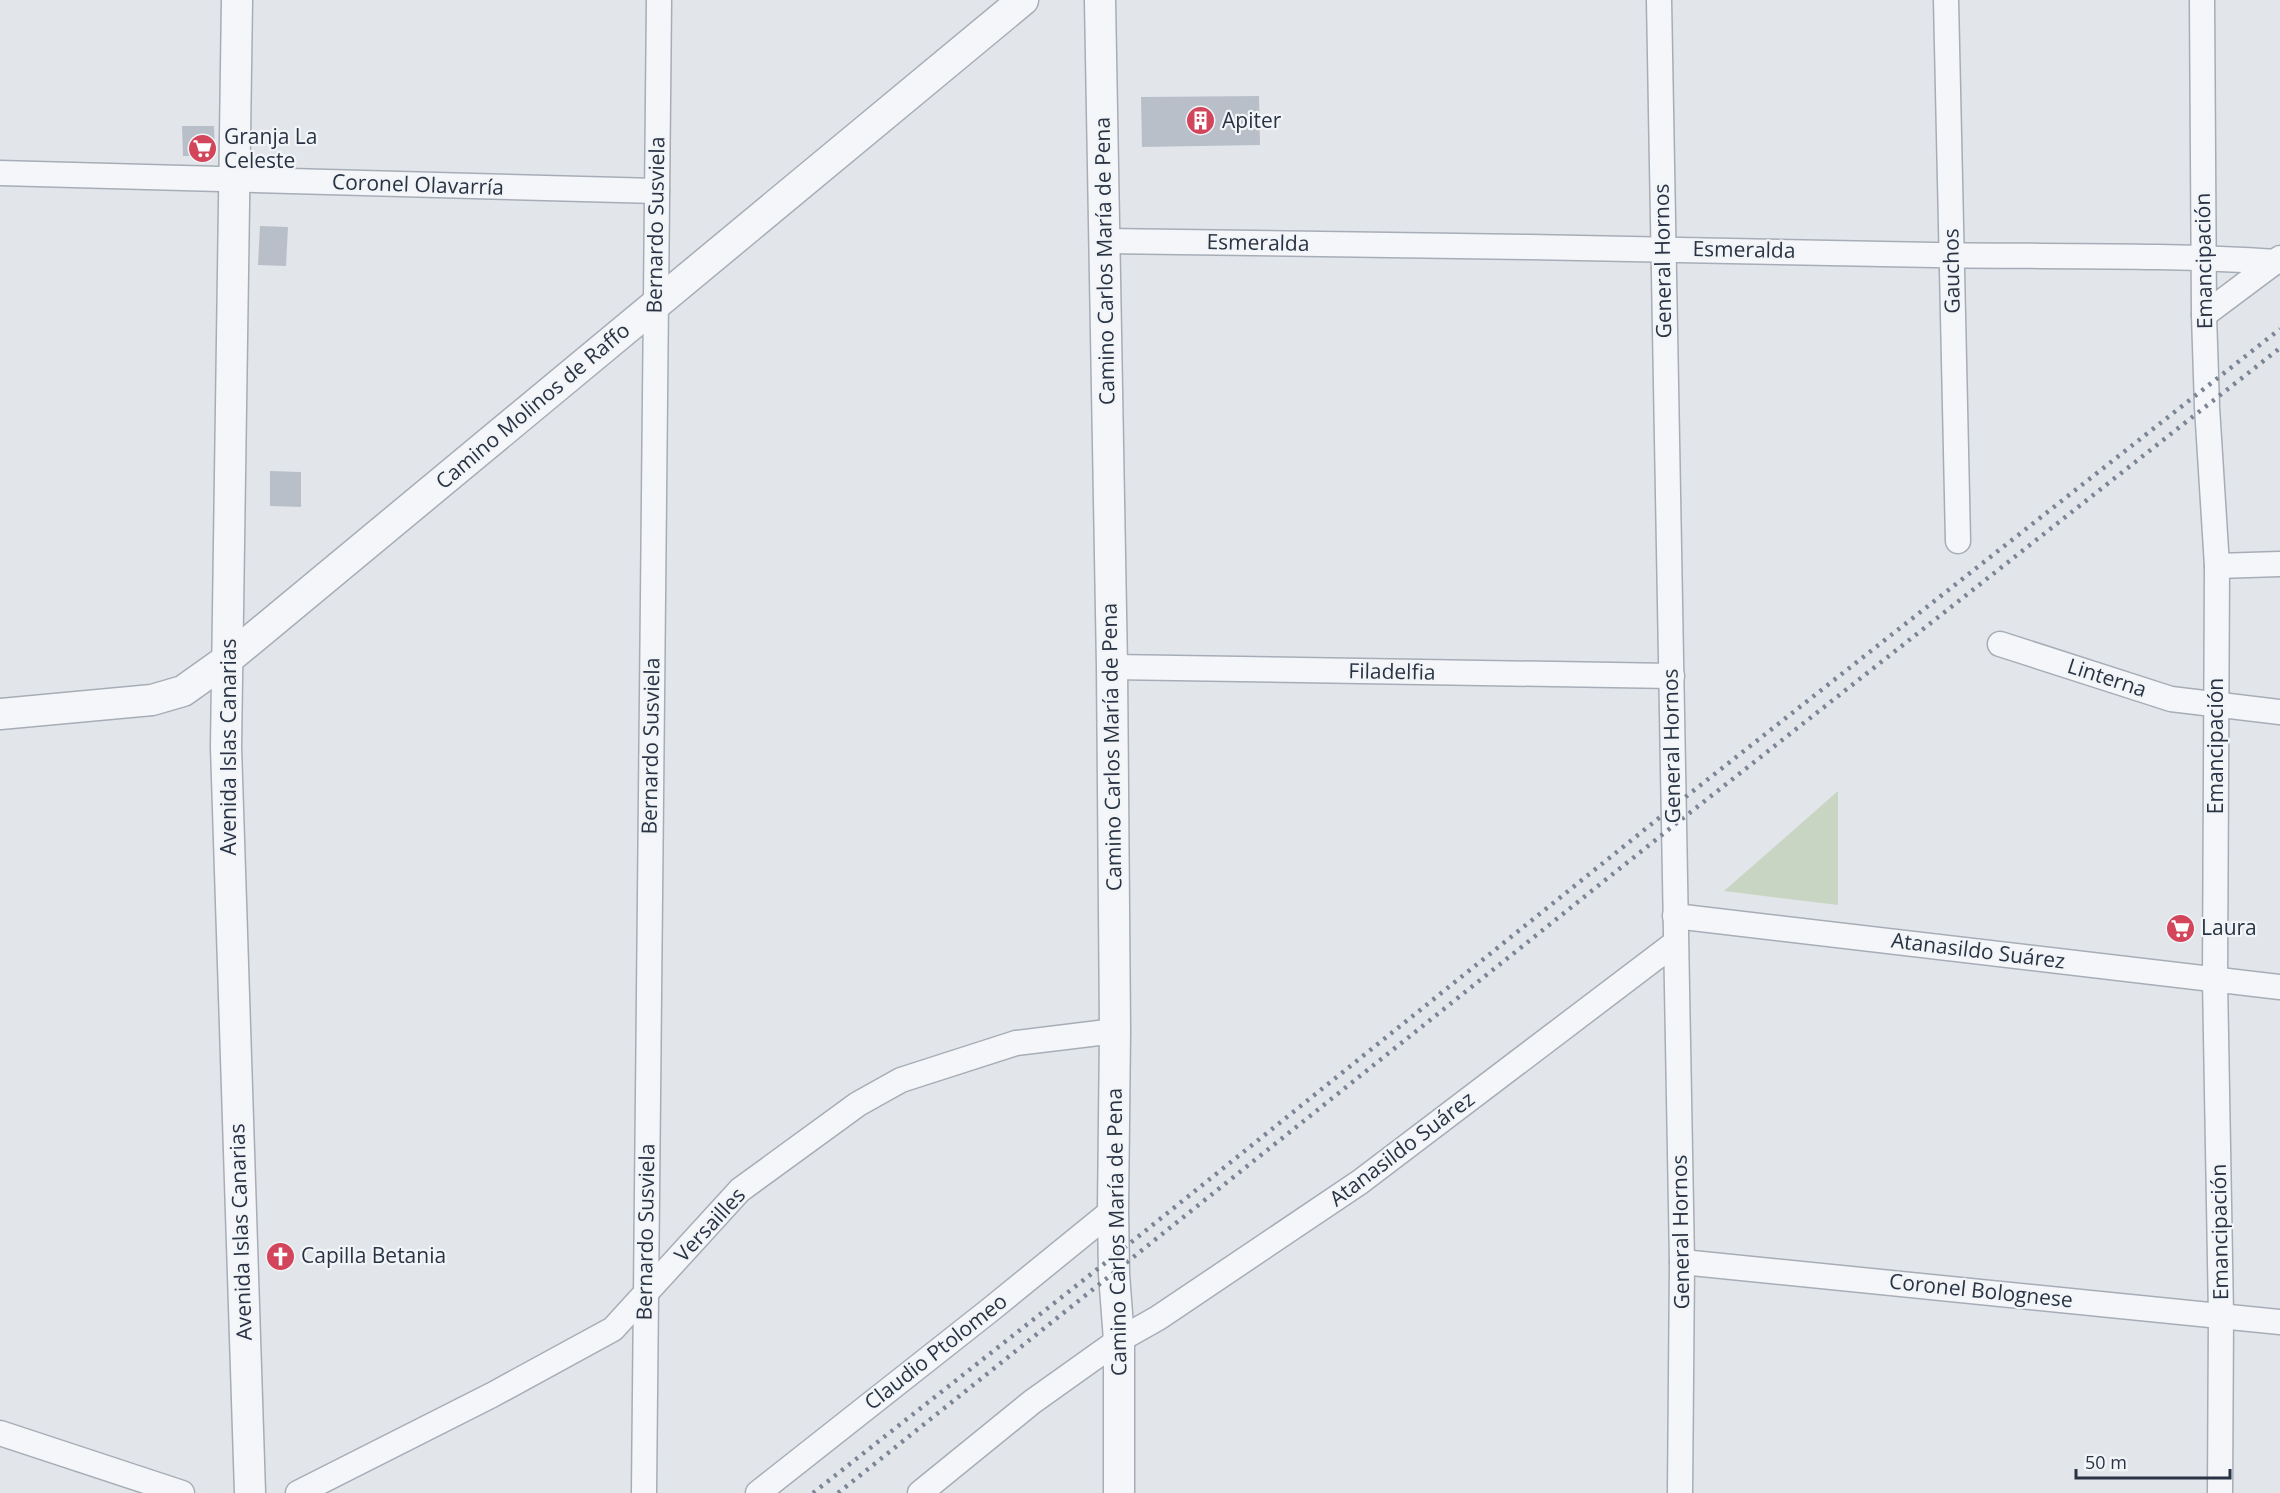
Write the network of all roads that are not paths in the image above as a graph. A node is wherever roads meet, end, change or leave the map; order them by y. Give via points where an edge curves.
1 (237, 0) edge
2 (659, 0) edge
3 (1023, 0) edge
4 (1100, 0) edge
5 (1659, 0) edge
6 (1947, 0) edge
7 (2202, 0) edge
8 (0, 173) edge
9 (234, 180) junction
10 (657, 192) junction
11 (1105, 241) junction
12 (1662, 248) junction
13 (1952, 255) junction
14 (2203, 257) junction
15 (2278, 260) edge
16 (656, 306) junction
17 (2204, 315) junction
18 (1958, 541) dead end
19 (2280, 564) edge
20 (2217, 566) junction
21 (2000, 644) dead end
22 (228, 659) junction
23 (1112, 667) junction
24 (1672, 676) junction
25 (2216, 704) junction
26 (2280, 712) edge
27 (0, 714) edge
28 (1675, 916) junction
29 (1675, 943) junction
30 (2215, 979) junction
31 (2280, 987) edge
32 (1115, 1031) junction
33 (1113, 1210) junction
34 (1682, 1262) junction
35 (645, 1295) junction
36 (2221, 1316) junction
37 (2280, 1322) edge
38 (1119, 1340) junction
39 (0, 1433) edge
40 (646, 1492) edge
41 (182, 1493) edge
42 (250, 1493) edge
43 (298, 1493) edge
44 (758, 1493) edge
45 (920, 1493) edge
46 (1119, 1493) edge
47 (1680, 1493) edge
48 (2220, 1493) edge

1 - 9 street, Avenida Islas Canarias
2 - 10 street, Bernardo Susviela
3 - 16 street, Camino Molinos de Raffo
4 - 11 street, Camino Carlos María de Pena
5 - 12 street, General Hornos
6 - 13 street, Gauchos
7 - 14 street, Emancipación
8 - 9 street, Coronel Olavarría
9 - 10 street, Coronel Olavarría
9 - 22 street, Avenida Islas Canarias
10 - 16 street, Bernardo Susviela
11 - 12 street, Esmeralda
11 - 23 street, Camino Carlos María de Pena
12 - 13 street, Esmeralda
12 - 24 street, General Hornos
13 - 14 street, Esmeralda
13 - 18 street, Gauchos
14 - 15 street, Esmeralda
14 - 17 street, Emancipación
15 - 17 street, Esmeralda
16 - 22 street, Camino Molinos de Raffo
16 - 35 street, Bernardo Susviela
17 - 20 street, Emancipación
19 - 20 street
20 - 25 street, Emancipación
21 - 25 street, Linterna via 2171,699
22 - 27 street, Camino Molinos de Raffo via 183,690 152,700
22 - 42 street, Avenida Islas Canarias via 226,759
23 - 24 street, Filadelfia
23 - 32 street, Camino Carlos María de Pena
24 - 28 street, General Hornos
25 - 26 street, Linterna
25 - 30 street, Emancipación
28 - 29 street, General Hornos
28 - 30 street, Atanasildo Suárez
29 - 34 street, General Hornos
29 - 38 street, Atanasildo Suárez via 1360,1182
30 - 31 street, Atanasildo Suárez
30 - 36 street, Emancipación
32 - 33 street, Camino Carlos María de Pena
32 - 35 street, Versailles via 1016,1043 901,1080 858,1104 740,1190
33 - 38 street, Camino Carlos María de Pena
33 - 44 street, Claudio Ptolomeo
34 - 36 street, Coronel Bolognese
34 - 47 street, General Hornos
35 - 40 street, Bernardo Susviela
35 - 43 street, Versailles via 613,1329
36 - 37 street, Coronel Bolognese
36 - 48 street, Emancipación
38 - 45 street, Atanasildo Suárez via 1032,1402
38 - 46 street, Camino Carlos María de Pena
39 - 41 street

